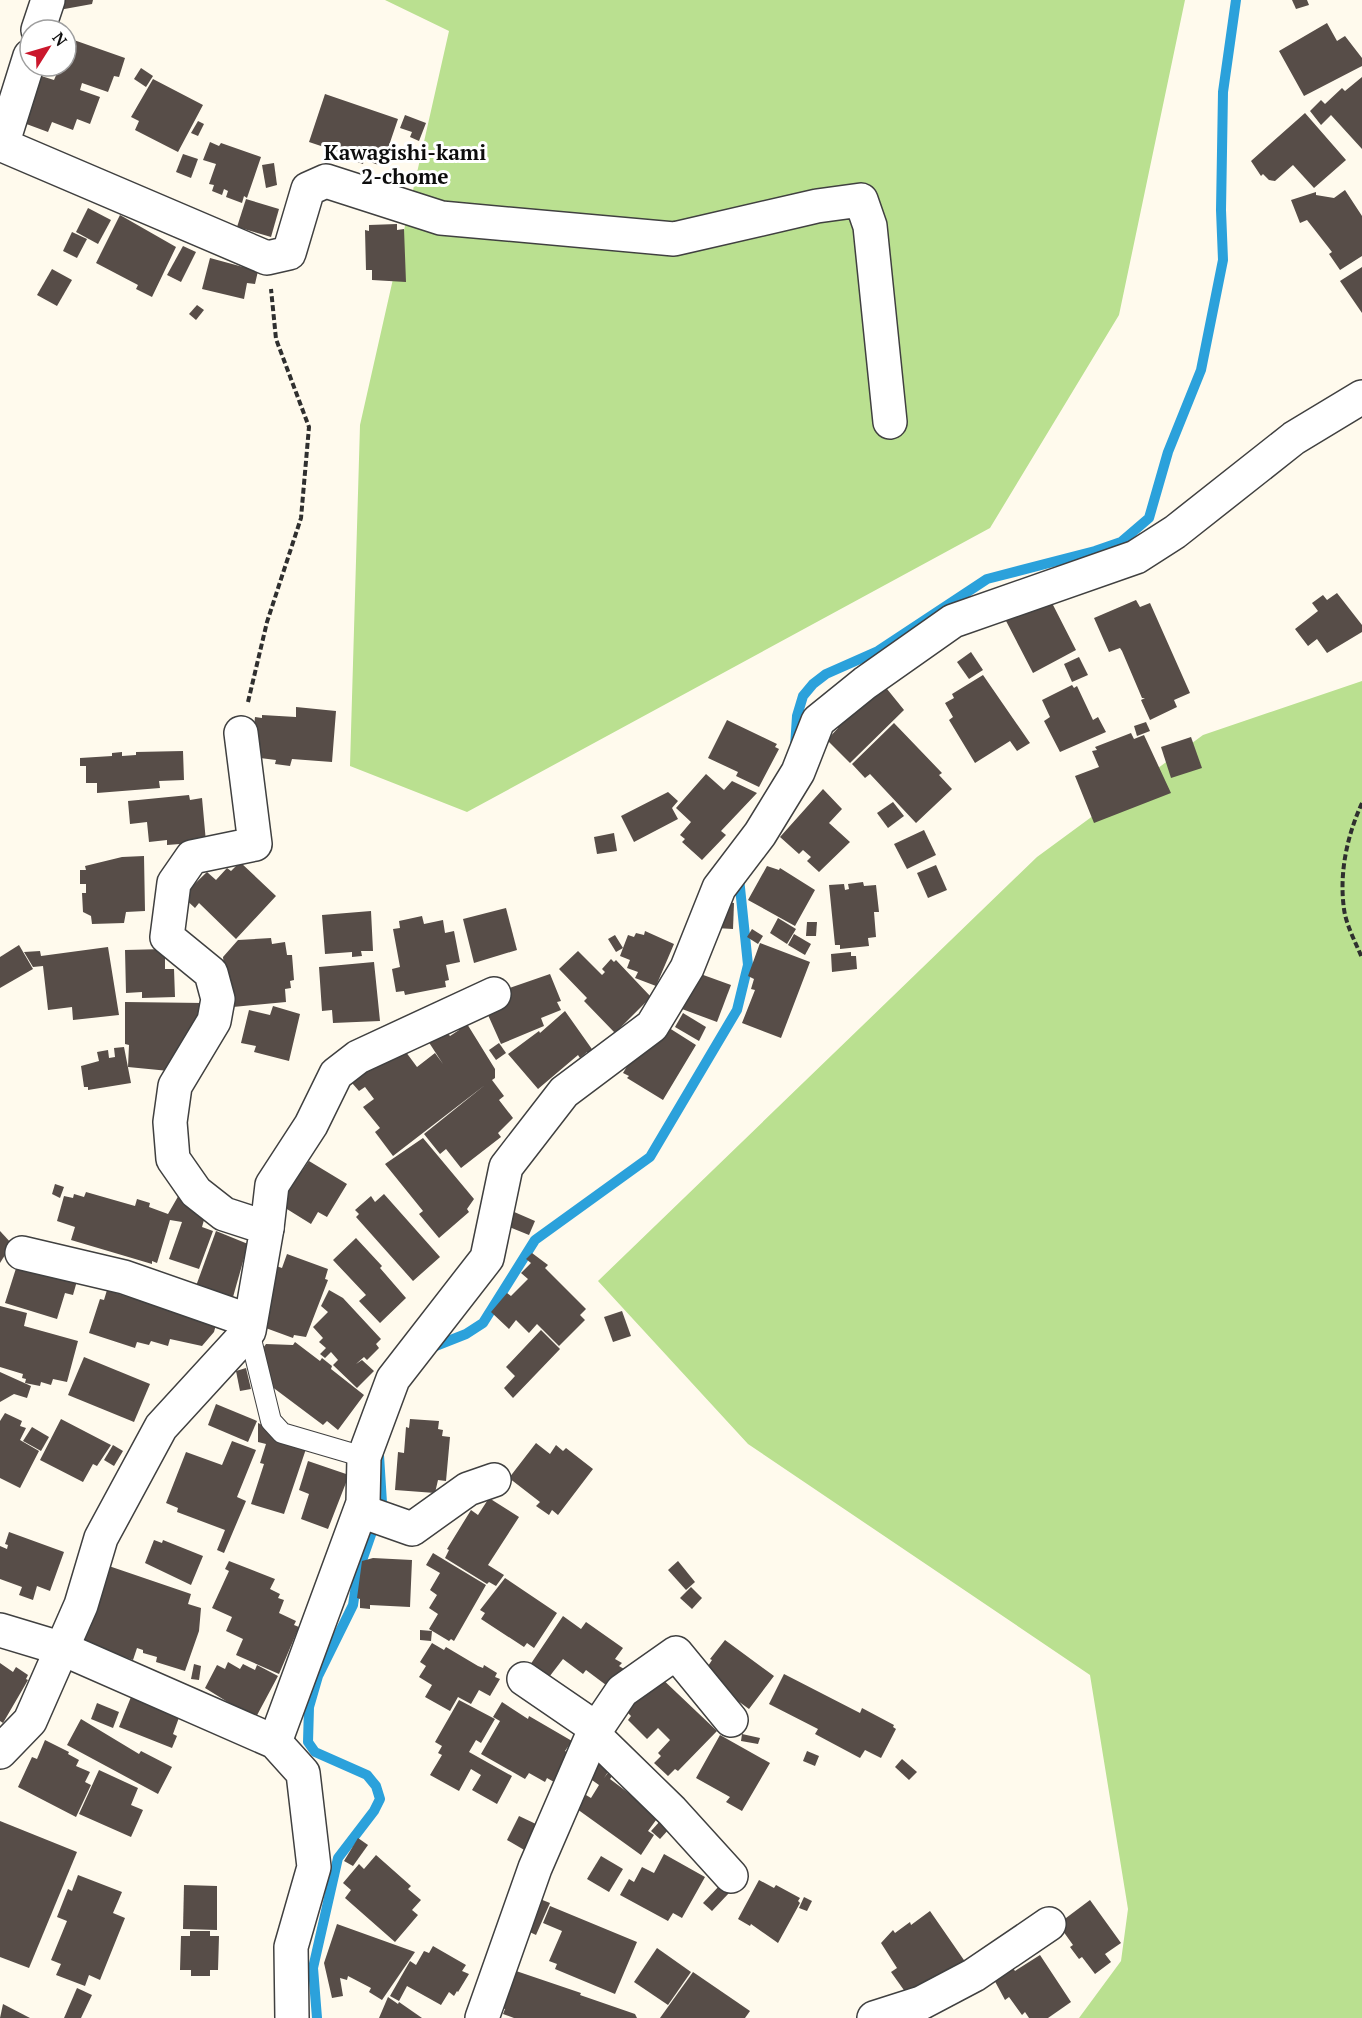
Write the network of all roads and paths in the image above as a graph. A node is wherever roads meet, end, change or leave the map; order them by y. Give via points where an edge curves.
1 (47, 0) edge
2 (42, 18) edge
3 (23, 78) edge
4 (1, 145) edge
5 (267, 258) junction
6 (1362, 397) edge
7 (890, 422) dead end
8 (241, 733) joint
9 (1362, 803) edge
10 (1362, 958) edge
11 (494, 994) dead end
12 (267, 1228) junction
13 (22, 1253) dead end
14 (250, 1326) junction
15 (364, 1457) junction
16 (494, 1480) dead end
17 (361, 1511) junction
18 (0, 1630) edge
19 (63, 1649) junction
20 (524, 1679) dead end
21 (731, 1719) dead end
22 (595, 1731) junction
23 (274, 1742) junction
24 (0, 1752) edge
25 (731, 1876) dead end
26 (1049, 1924) dead end
27 (292, 2018) edge
28 (482, 2018) edge
29 (874, 2018) edge

1 - 2 street
3 - 4 street
4 - 5 street
5 - 7 street via 289,253 308,189 326,181 441,218 674,239 817,206 861,200 870,226
5 - 8 path via 276,339 309,427 301,518 267,622
6 - 15 street via 1294,438 1175,532 1136,557 953,621 818,721 798,771 760,834 718,888 687,968 652,1026 564,1092 506,1167 487,1257 393,1379
8 - 12 street via 255,844 192,857 174,884 168,938 211,973 218,999 214,1021 175,1086 170,1122 173,1159 196,1192 224,1214
9 - 10 path via 1350,829 1342,873 1344,911
11 - 12 street via 358,1057 336,1074 311,1125 272,1185
12 - 14 street
13 - 14 street via 124,1277
14 - 15 lane via 271,1421 282,1433
14 - 19 street via 161,1427 101,1538
15 - 17 street
16 - 17 street via 468,1489 412,1529
17 - 23 street
18 - 19 street
19 - 23 street
19 - 24 street via 30,1720
20 - 22 street
21 - 22 street via 676,1653 622,1691
22 - 25 street
22 - 28 street via 535,1868
23 - 27 street via 303,1773 314,1867 291,1947
26 - 29 street via 974,1975 921,2002

